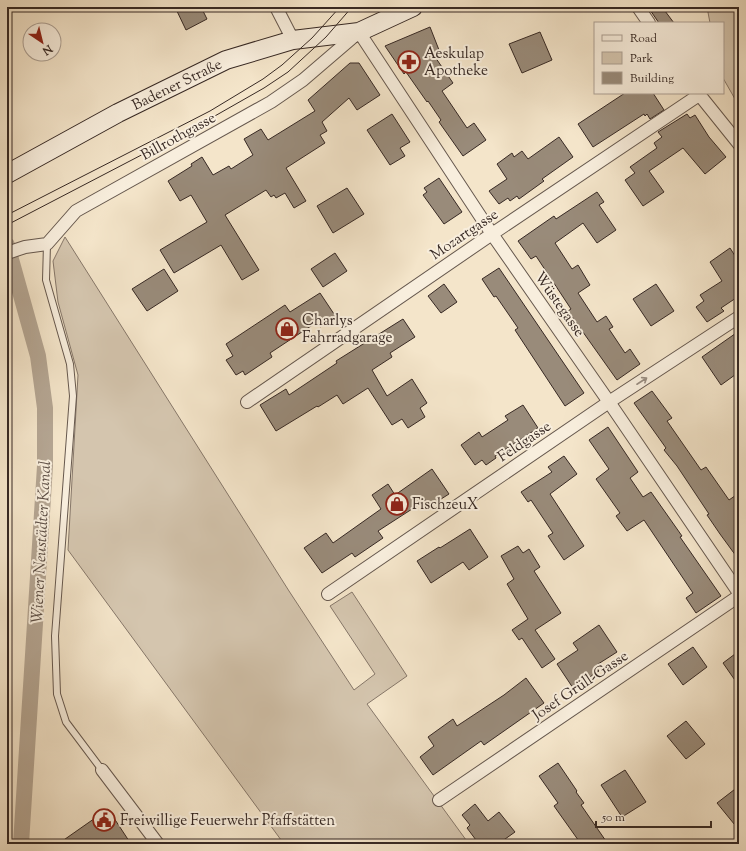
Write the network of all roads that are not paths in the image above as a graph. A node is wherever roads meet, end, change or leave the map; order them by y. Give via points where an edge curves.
1 (276, 7) edge
2 (413, 7) edge
3 (638, 7) edge
4 (648, 22) edge
5 (359, 32) junction
6 (293, 40) junction
7 (698, 94) edge
8 (739, 144) edge
9 (7, 174) edge
10 (492, 234) junction
11 (47, 244) junction
12 (7, 253) edge
13 (739, 317) edge
14 (247, 402) dead end
15 (609, 402) junction
16 (328, 594) dead end
17 (739, 595) edge
18 (102, 770) joint
19 (440, 800) dead end
20 (158, 844) edge

1 - 6 street
2 - 5 street, Badener Straße
3 - 4 street
5 - 6 street, Badener Straße
5 - 10 street, Wüstegasse
5 - 11 street, Billrothgasse via 303,80 271,102 76,211
6 - 9 street, Badener Straße via 226,60 118,113
7 - 8 street
7 - 10 street, Mozartgasse
10 - 14 street, Mozartgasse
10 - 15 street, Wüstegasse
11 - 12 street
11 - 18 lane via 46,280 70,364 72,396 55,636 57,694 66,722
15 -> 13 street, Feldgasse
15 - 16 street, Feldgasse
15 - 17 street, Wüstegasse
17 - 19 street, Josef Grüll-Gasse
18 - 20 street

